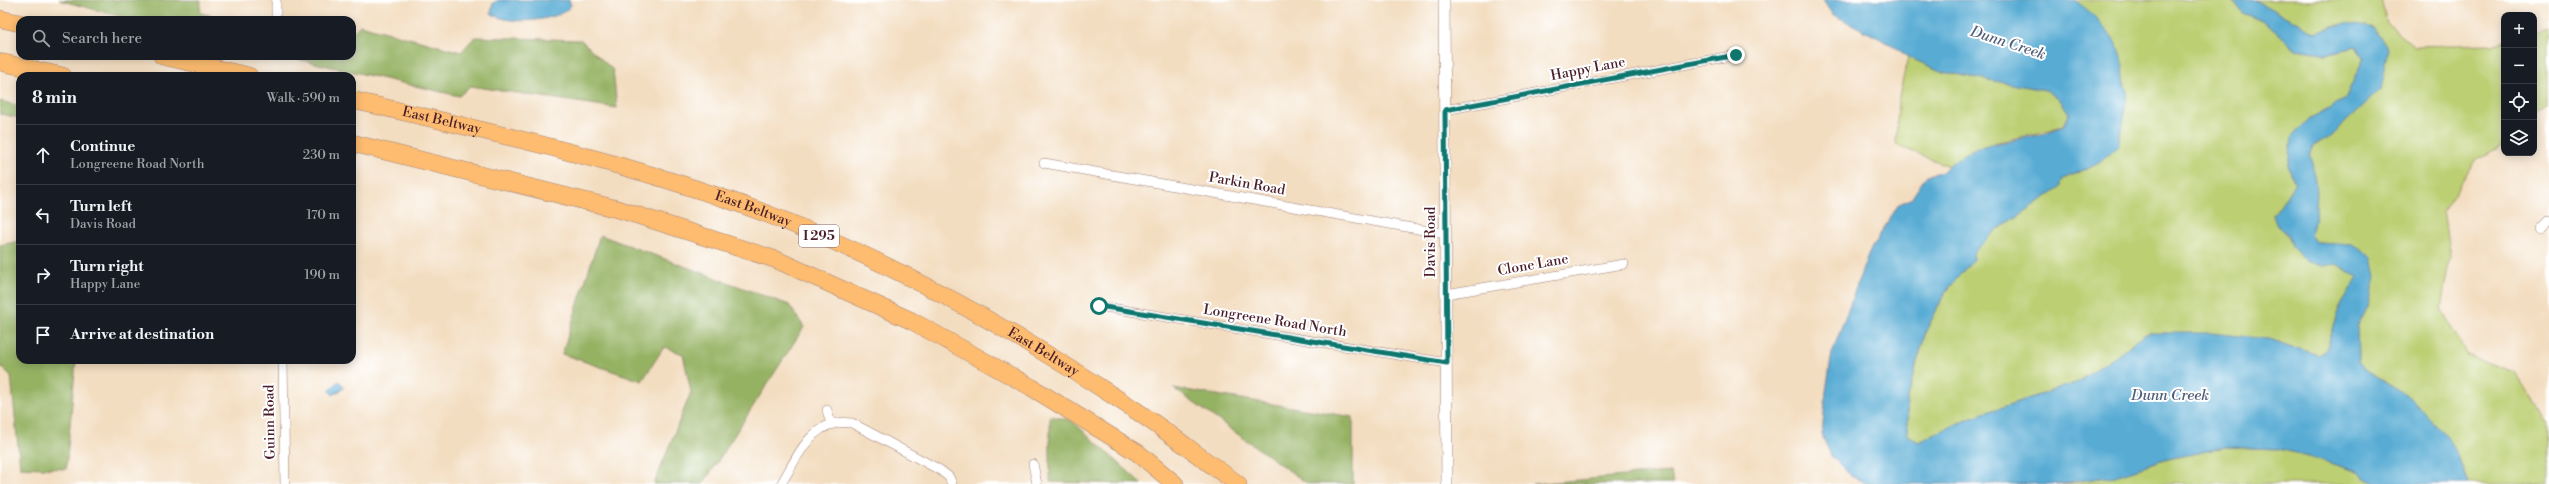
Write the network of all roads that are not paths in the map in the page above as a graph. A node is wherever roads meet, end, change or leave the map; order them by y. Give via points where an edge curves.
1 (276, 0) edge
2 (1444, 0) edge
3 (276, 16) edge
4 (0, 19) edge
5 (16, 22) edge
6 (1736, 55) dead end
7 (179, 60) edge
8 (0, 62) edge
9 (45, 72) edge
10 (232, 72) edge
11 (356, 101) edge
12 (1445, 110) junction
13 (356, 144) edge
14 (1044, 163) dead end
15 (2549, 220) edge
16 (2541, 228) dead end
17 (1446, 234) junction
18 (1624, 264) dead end
19 (1446, 294) junction
20 (1099, 306) dead end
21 (1447, 363) junction
22 (283, 364) edge
23 (827, 410) dead end
24 (831, 424) junction
25 (1033, 464) dead end
26 (285, 484) edge
27 (781, 484) edge
28 (952, 484) edge
29 (1037, 484) edge
30 (1175, 484) edge
31 (1238, 484) edge
32 (1447, 484) edge

1 - 3 street
2 - 12 street, Davis Road
4 - 5 highway
6 - 12 street, Happy Lane
7 - 10 highway
8 - 9 highway
11 - 31 highway, East Beltway / I 295 via 478,128 616,165 741,204 851,249 996,324 1120,400
12 - 17 street, Davis Road
13 - 30 highway via 621,210 777,260 912,321 1031,387 1138,453
14 - 17 street, Parkin Road
15 - 16 street
17 - 19 street, Davis Road
18 - 19 street, Clone Lane
19 - 21 street, Davis Road
20 - 21 street, Longreene Road North
21 - 32 street, Davis Road
22 - 26 street, Guinn Road
23 - 24 street
24 - 27 street via 820,428 812,435
24 - 28 street via 852,423 940,470 949,477
25 - 29 street

